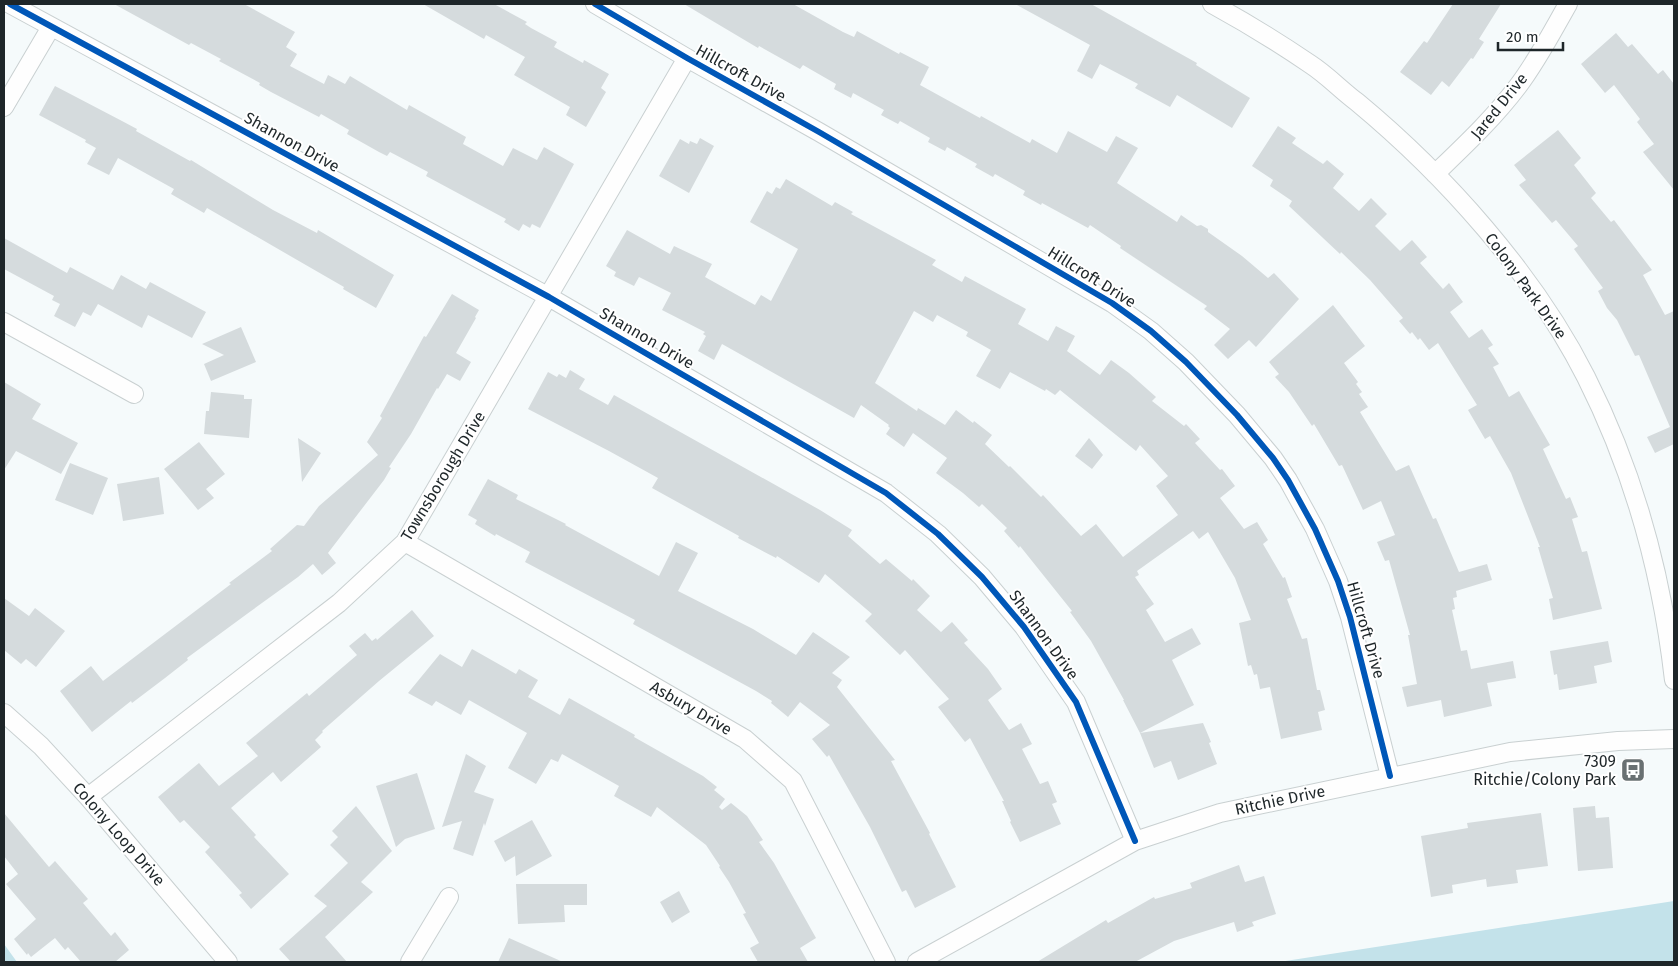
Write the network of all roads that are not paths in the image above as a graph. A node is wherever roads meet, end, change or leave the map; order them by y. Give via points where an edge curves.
1 (10, 4) edge
2 (595, 4) edge
3 (1568, 4) edge
4 (1222, 6) edge
5 (51, 27) junction
6 (686, 58) junction
7 (4, 107) edge
8 (1435, 174) junction
9 (548, 297) junction
10 (4, 322) edge
11 (134, 394) dead end
12 (405, 542) junction
13 (1674, 680) edge
14 (4, 713) edge
15 (1674, 739) edge
16 (1390, 776) junction
17 (88, 797) junction
18 (1135, 841) junction
19 (449, 897) dead end
20 (228, 962) edge
21 (410, 962) edge
22 (886, 962) edge
23 (917, 962) edge

1 - 5 street, Shannon Drive
2 - 6 street, Hillcroft Drive
3 - 8 street, Jared Drive via 1519,85 1472,140
4 - 8 street, Colony Park Drive via 1312,65 1384,124
5 - 7 street
5 - 9 street, Shannon Drive
6 - 9 street, Townsborough Drive
6 - 16 street, Hillcroft Drive via 1112,303 1186,362 1273,458 1315,530 1350,617
8 - 13 street, Colony Park Drive via 1504,250 1548,311 1586,376 1614,437 1653,556 1669,632
9 - 12 street, Townsborough Drive
9 - 18 street, Shannon Drive via 886,493 938,534 982,577 1018,620 1076,702
10 - 11 street
12 - 17 street, Townsborough Drive via 339,602
12 - 22 street, Asbury Drive via 745,739 759,751 793,781
14 - 17 street, Colony Loop Drive via 41,746
15 - 16 street, Ritchie Drive via 1510,752
16 - 18 street, Ritchie Drive via 1220,813
17 - 20 street, Colony Loop Drive
18 - 23 street, Ritchie Drive
19 - 21 street

